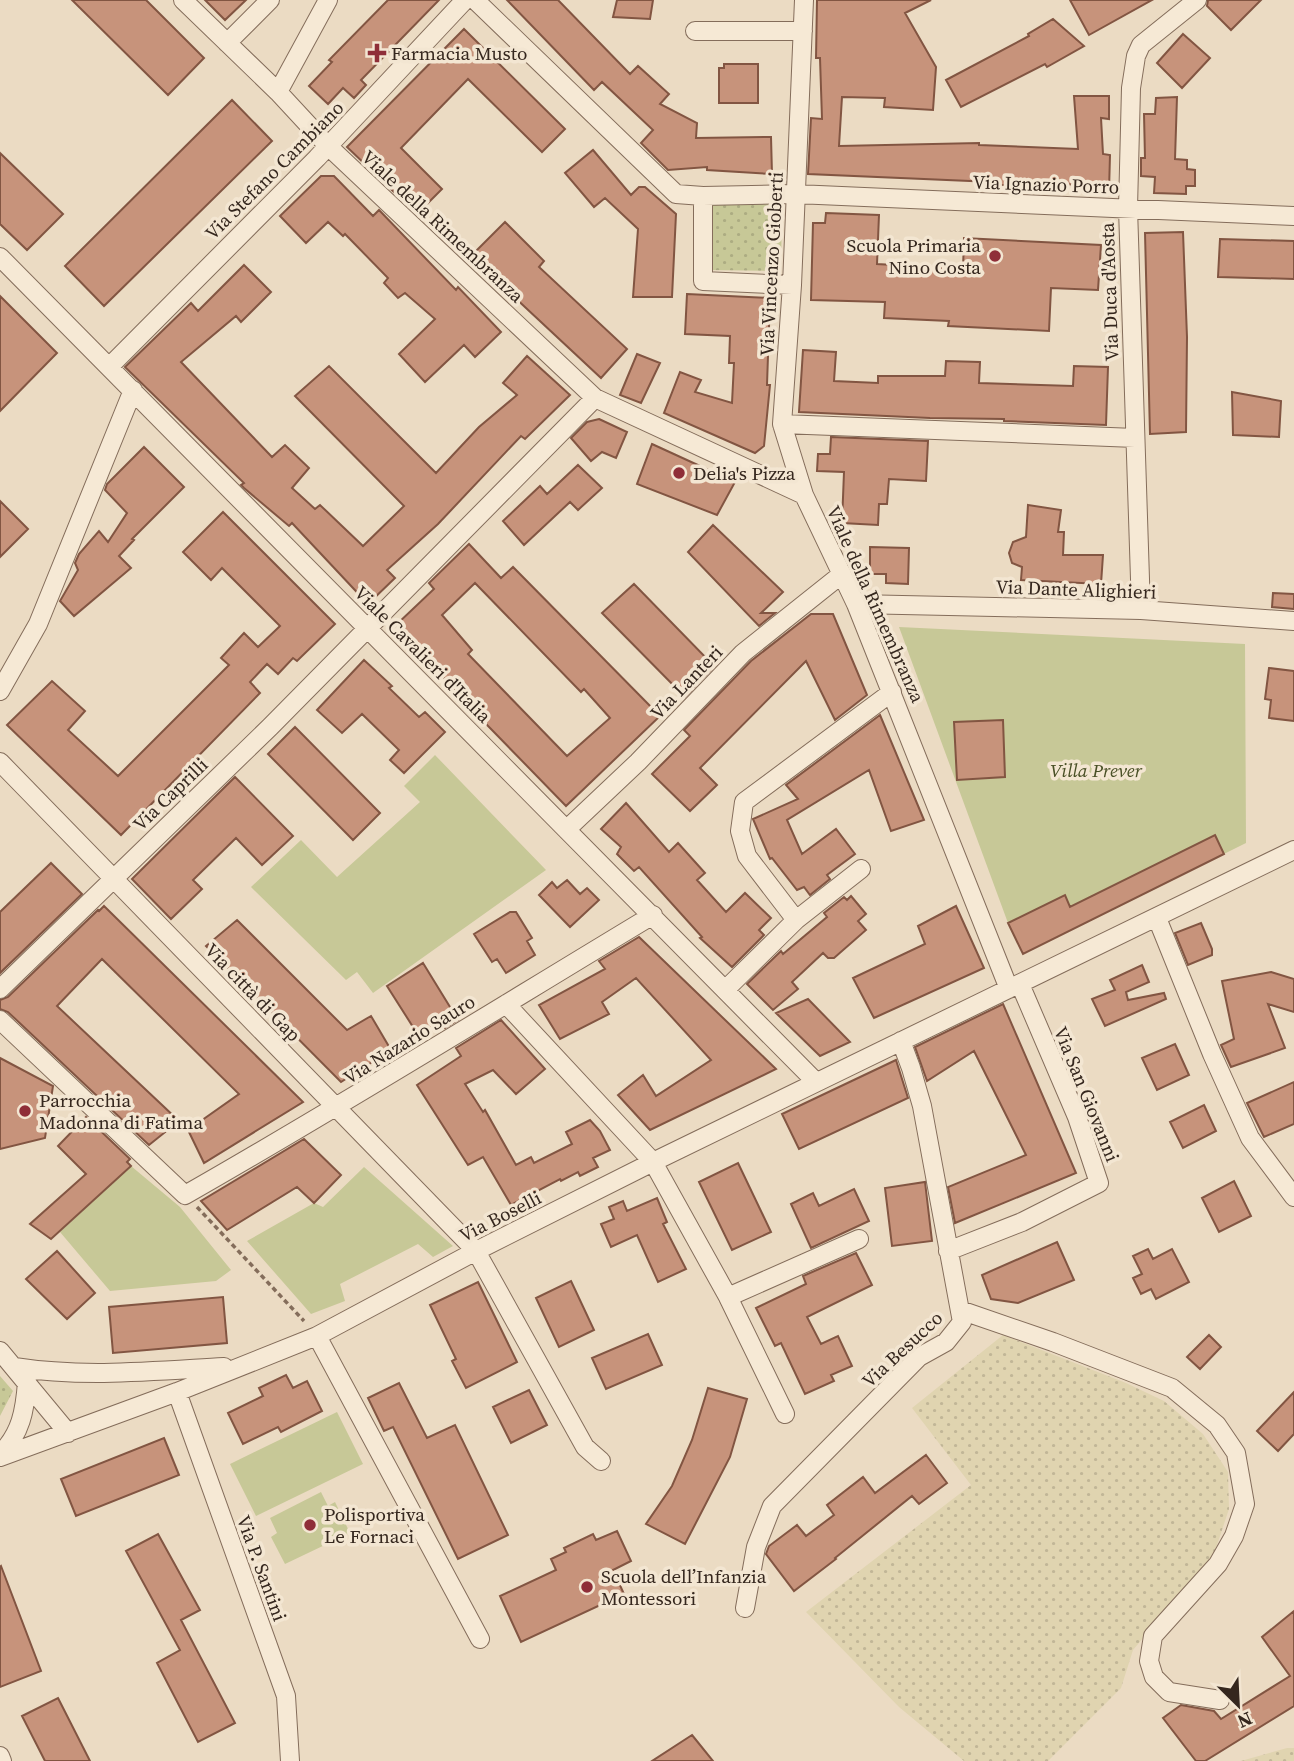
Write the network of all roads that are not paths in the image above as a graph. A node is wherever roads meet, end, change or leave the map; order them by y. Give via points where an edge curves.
1 (183, 0) edge
2 (270, 0) edge
3 (328, 0) edge
4 (465, 0) edge
5 (475, 0) edge
6 (804, 0) edge
7 (1196, 0) edge
8 (695, 31) dead end
9 (803, 31) junction
10 (227, 43) junction
11 (278, 92) junction
12 (328, 146) junction
13 (796, 194) junction
14 (703, 196) junction
15 (1128, 208) junction
16 (1294, 215) edge
17 (0, 257) edge
18 (792, 285) junction
19 (109, 367) junction
20 (133, 390) junction
21 (595, 398) junction
22 (782, 424) junction
23 (1135, 438) junction
24 (804, 495) junction
25 (842, 574) junction
26 (856, 604) junction
27 (1140, 610) junction
28 (1294, 621) edge
29 (368, 629) junction
30 (0, 691) edge
31 (892, 692) junction
32 (0, 762) edge
33 (567, 829) junction
34 (1294, 850) edge
35 (861, 869) dead end
36 (113, 878) junction
37 (653, 915) junction
38 (1157, 918) junction
39 (796, 920) junction
40 (1014, 986) junction
41 (0, 989) edge
42 (725, 990) junction
43 (506, 1004) junction
44 (0, 1020) edge
45 (901, 1041) junction
46 (816, 1082) junction
47 (337, 1108) junction
48 (653, 1162) junction
49 (1294, 1197) edge
50 (859, 1239) dead end
51 (476, 1251) junction
52 (948, 1251) junction
53 (728, 1297) junction
54 (960, 1310) junction
55 (317, 1336) junction
56 (0, 1351) edge
57 (242, 1366) junction
58 (14, 1367) junction
59 (27, 1382) junction
60 (177, 1392) junction
61 (785, 1413) dead end
62 (68, 1433) junction
63 (0, 1455) edge
64 (601, 1461) dead end
65 (744, 1608) dead end
66 (480, 1639) dead end
67 (1220, 1700) dead end
68 (290, 1761) edge

1 - 10 street, Viale della Rimembranza
2 - 10 street
3 - 11 street
4 - 12 street, Via Stefano Cambiano
5 - 14 street, Via Ignazio Porro via 676,194
6 - 9 street, Via Vincenzo Gioberti
7 - 15 street, Via Duca d'Aosta via 1142,45 1136,56
8 - 9 street
9 - 13 street, Via Vincenzo Gioberti
10 - 11 street, Viale della Rimembranza
11 - 12 street, Viale della Rimembranza
12 - 19 street, Via Stefano Cambiano
12 - 21 street, Viale della Rimembranza
13 - 14 street, Via Ignazio Porro
13 - 15 street, Via Ignazio Porro
13 - 18 street, Via Vincenzo Gioberti
14 - 18 street via 703,281
15 - 16 street, Via Ignazio Porro
15 - 23 street, Via Duca d'Aosta
17 - 19 street, Viale Cavalieri d'Italia
18 - 22 street, Via Vincenzo Gioberti
19 - 20 street, Viale Cavalieri d'Italia
20 - 29 street, Viale Cavalieri d'Italia
20 - 30 street via 38,624
21 - 24 street, Viale della Rimembranza
21 - 29 street, Via Caprilli
22 - 23 street
22 - 24 street, Via Vincenzo Gioberti
23 - 27 street, Via Duca d'Aosta
24 - 25 street, Viale della Rimembranza
25 - 26 street, Viale della Rimembranza
25 - 33 street, Via Lanteri via 743,653
26 - 27 street, Via Dante Alighieri
26 - 31 street, Viale della Rimembranza
27 - 28 street, Via Dante Alighieri
29 - 33 street, Viale Cavalieri d'Italia
29 - 36 street, Via Caprilli
31 - 39 street via 744,802 740,831 747,856
31 - 40 street, Viale della Rimembranza
32 - 36 street, Via città di Gap
33 - 37 street, Viale Cavalieri d'Italia
34 - 38 street
35 - 39 street
36 - 41 street, Via Caprilli
36 - 47 street, Via città di Gap
37 - 42 street, Viale Cavalieri d'Italia
37 - 43 street, Via Nazario Sauro
38 - 40 street
38 - 49 street via 1250,1138
39 - 42 street
40 - 45 street, Via Boselli
40 - 52 street, Via San Giovanni via 1077,1117 1099,1183 1023,1222
42 - 46 street, Viale Cavalieri d'Italia
43 - 47 street, Via Nazario Sauro
43 - 48 street
44 - 47 street, Via Nazario Sauro via 185,1195
45 - 46 street, Via Boselli
45 - 52 street, Via Besucco via 922,1106
46 - 48 street, Via Boselli
47 - 51 street, Via città di Gap
48 - 51 street, Via Boselli
48 - 53 street
50 - 53 street
51 - 55 street, Via Boselli
51 - 64 street, Via città di Gap via 585,1447
52 - 54 street, Via Besucco
53 - 61 street
54 - 65 street, Via Besucco via 962,1322 946,1342 919,1357 772,1506 756,1547
54 - 67 street via 1172,1388 1217,1425 1236,1453 1245,1504 1234,1536 1218,1564 1153,1636 1149,1661 1154,1677 1169,1692
55 - 57 street, Via Boselli
55 - 66 street
56 - 58 street
57 - 58 street via 92,1374
57 - 60 street, Via Boselli
58 - 59 street
59 - 62 street
59 - 63 street via 22,1421
60 - 62 street, Via Boselli
60 - 68 street, Via P. Santini via 286,1696
62 - 63 street, Via Boselli

